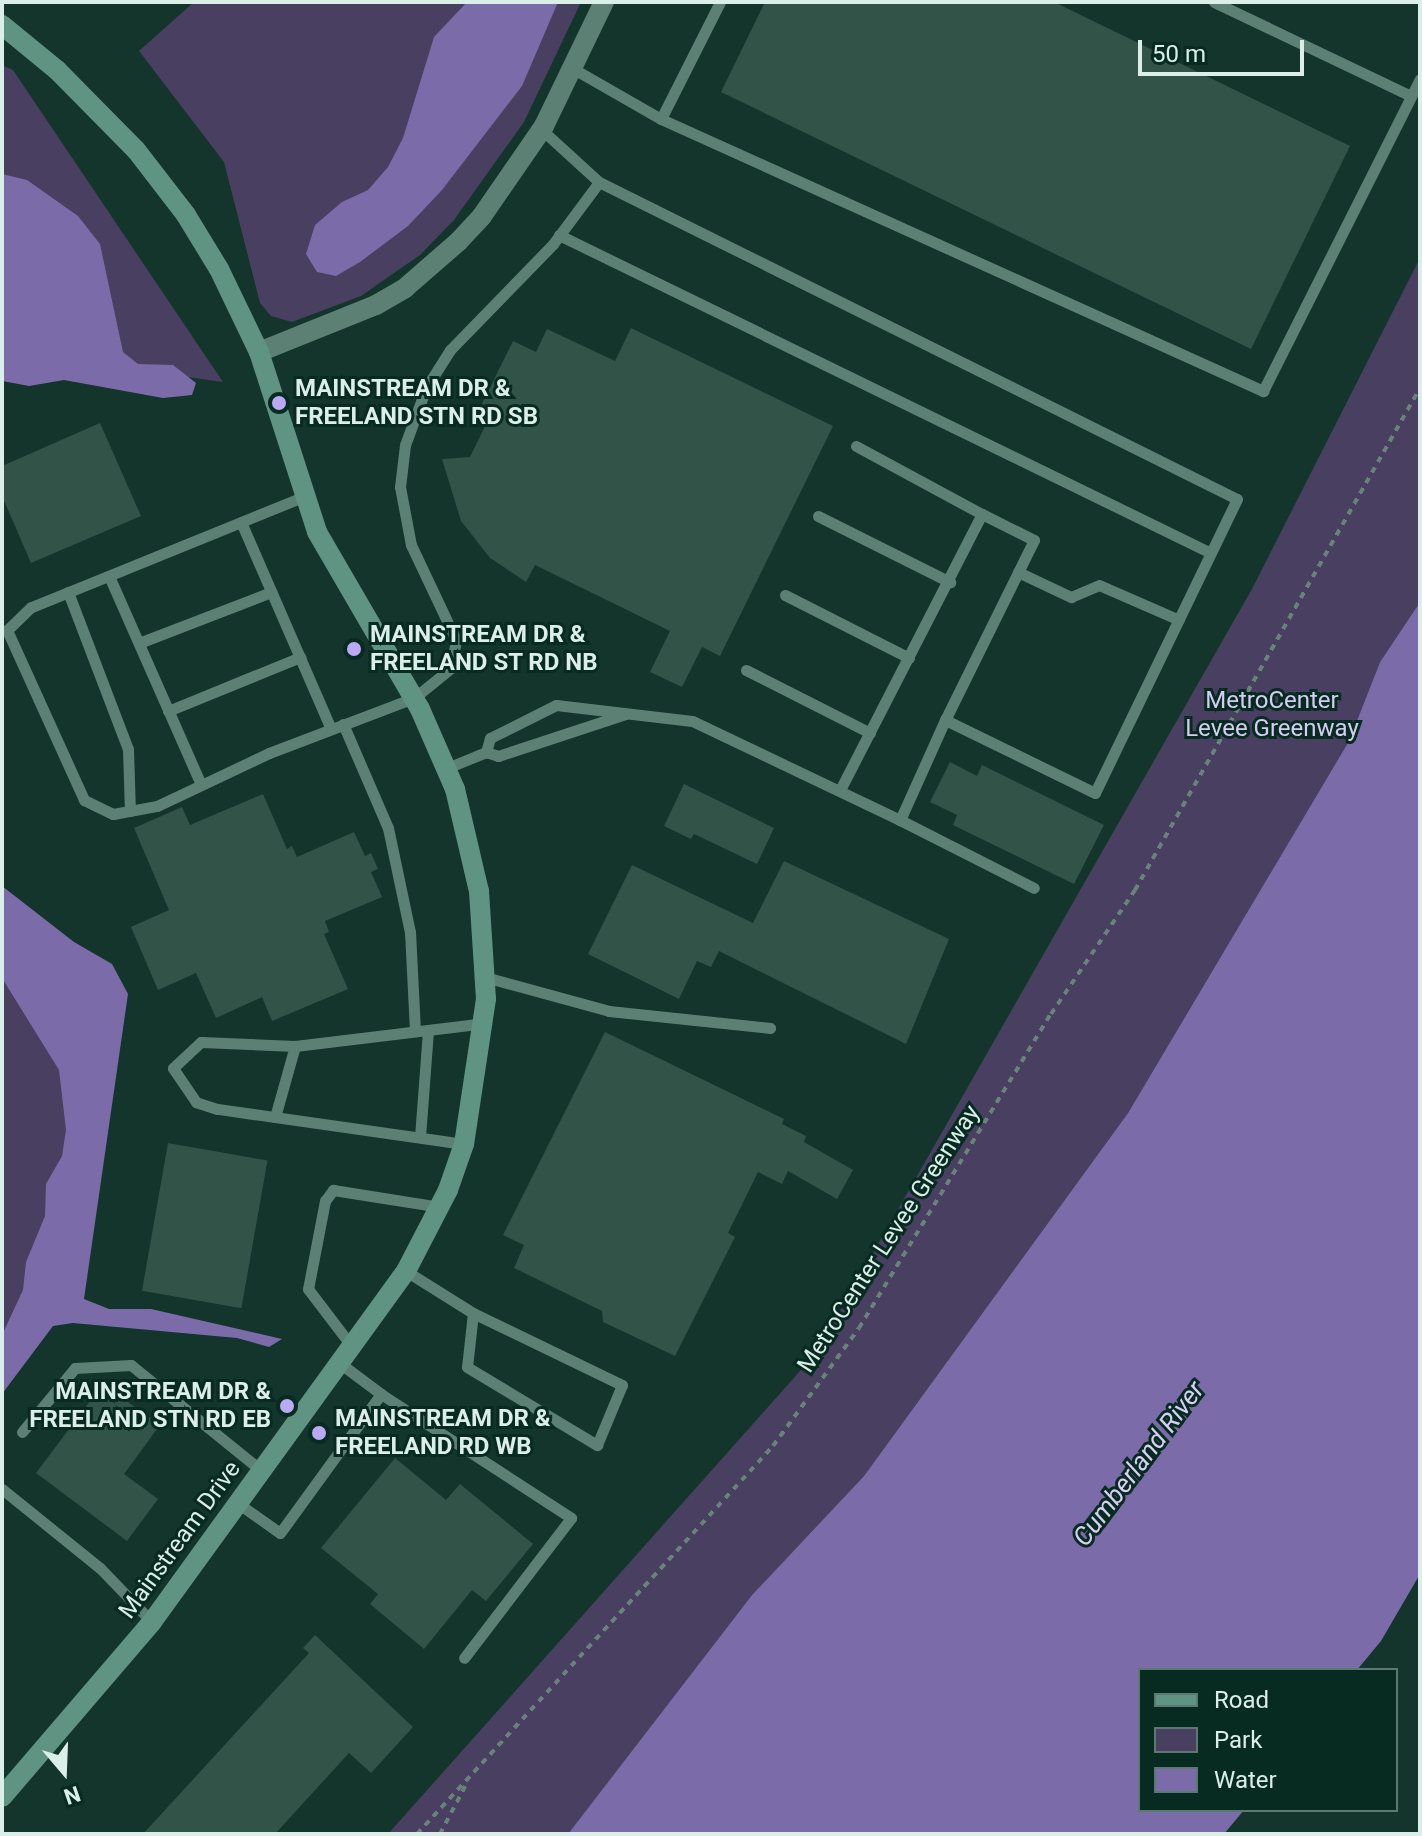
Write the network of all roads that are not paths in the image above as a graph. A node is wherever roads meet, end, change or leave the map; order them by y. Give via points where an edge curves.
1 (604, 2) edge
2 (720, 2) edge
3 (1214, 2) edge
4 (2, 25) edge
5 (572, 68) junction
6 (1420, 79) edge
7 (1411, 96) junction
8 (661, 119) junction
9 (541, 129) junction
10 (599, 182) junction
11 (559, 235) junction
12 (259, 352) junction
13 (856, 446) dead end
14 (305, 496) junction
15 (982, 514) junction
16 (818, 516) dead end
17 (241, 522) junction
18 (1211, 553) junction
19 (1018, 572) junction
20 (109, 576) junction
21 (950, 582) junction
22 (68, 592) junction
23 (271, 592) junction
24 (785, 595) dead end
25 (1179, 620) junction
26 (139, 643) junction
27 (300, 657) junction
28 (909, 658) junction
29 (746, 670) dead end
30 (414, 698) junction
31 (168, 711) junction
32 (626, 714) junction
33 (945, 720) junction
34 (337, 727) junction
35 (870, 733) junction
36 (486, 752) junction
37 (447, 768) junction
38 (200, 782) junction
39 (840, 790) junction
40 (130, 811) junction
41 (900, 820) junction
42 (1034, 888) dead end
43 (485, 977) junction
44 (484, 1023) junction
45 (770, 1028) dead end
46 (428, 1030) junction
47 (415, 1031) junction
48 (295, 1046) junction
49 (275, 1117) junction
50 (420, 1137) junction
51 (464, 1144) junction
52 (440, 1207) junction
53 (406, 1271) junction
54 (473, 1313) junction
55 (347, 1356) junction
56 (381, 1394) junction
57 (22, 1432) dead end
58 (262, 1471) junction
59 (2, 1489) edge
60 (239, 1504) junction
61 (152, 1622) junction
62 (464, 1658) dead end
63 (7, 1784) edge

1 - 5 street
2 - 8 lane
3 - 7 lane
4 - 12 street, Mainstream Drive via 57,70 136,150 186,215
5 - 8 lane
5 - 9 street
6 - 7 lane
7 - 8 lane via 1263,391
9 - 10 lane
9 - 12 street via 482,216 405,288 332,325
10 - 11 lane
10 - 18 lane via 1237,499
11 - 18 lane
11 - 30 lane via 450,350 426,388 405,445 400,487 411,545 456,640 451,668
12 - 14 street, Mainstream Drive
13 - 15 lane
14 - 17 lane
14 - 30 street, Mainstream Drive via 336,571
15 - 19 lane via 1034,540
15 - 21 lane
16 - 21 lane
17 - 20 lane
17 - 23 lane
18 - 25 lane
19 - 25 lane via 1071,597 1099,585
19 - 33 lane
20 - 22 lane
20 - 26 lane
21 - 28 lane
22 - 40 lane via 128,749
22 - 40 lane via 31,607 7,630 84,800 113,814
23 - 26 lane
23 - 27 lane
24 - 28 lane
25 - 33 lane via 1095,793
26 - 31 lane
27 - 31 lane
27 - 34 lane
28 - 35 lane
29 - 35 lane
30 - 34 lane
30 - 37 street, Mainstream Drive
31 - 38 lane
32 - 36 lane via 498,756
32 - 36 lane via 556,705 490,738
32 - 39 lane via 692,721
33 - 41 lane
34 - 38 lane
34 - 47 lane via 388,828 410,932
35 - 39 lane
36 - 37 lane
37 - 43 street, Mainstream Drive via 479,891
38 - 40 lane via 157,806
39 - 41 lane
41 - 42 lane
43 - 44 street, Mainstream Drive
43 - 45 lane via 609,1011
44 - 46 lane
44 - 51 street, Mainstream Drive
46 - 47 lane
46 - 50 lane
47 - 48 lane
48 - 49 lane
48 - 49 lane via 201,1042 173,1068 196,1102
49 - 50 lane
50 - 51 lane
51 - 52 street, Mainstream Drive
52 - 53 street, Mainstream Drive
52 - 55 lane via 333,1190 325,1201 308,1289
53 - 54 lane
53 - 55 street, Mainstream Drive
54 - 54 lane via 467,1367 597,1445 622,1385
55 - 56 lane
55 - 58 street, Mainstream Drive
56 - 60 lane via 280,1533
56 - 62 lane via 571,1518
57 - 58 lane via 75,1368 131,1365
58 - 60 street, Mainstream Drive
59 - 61 lane via 100,1568
60 - 61 street, Mainstream Drive
61 - 63 street, Mainstream Drive

